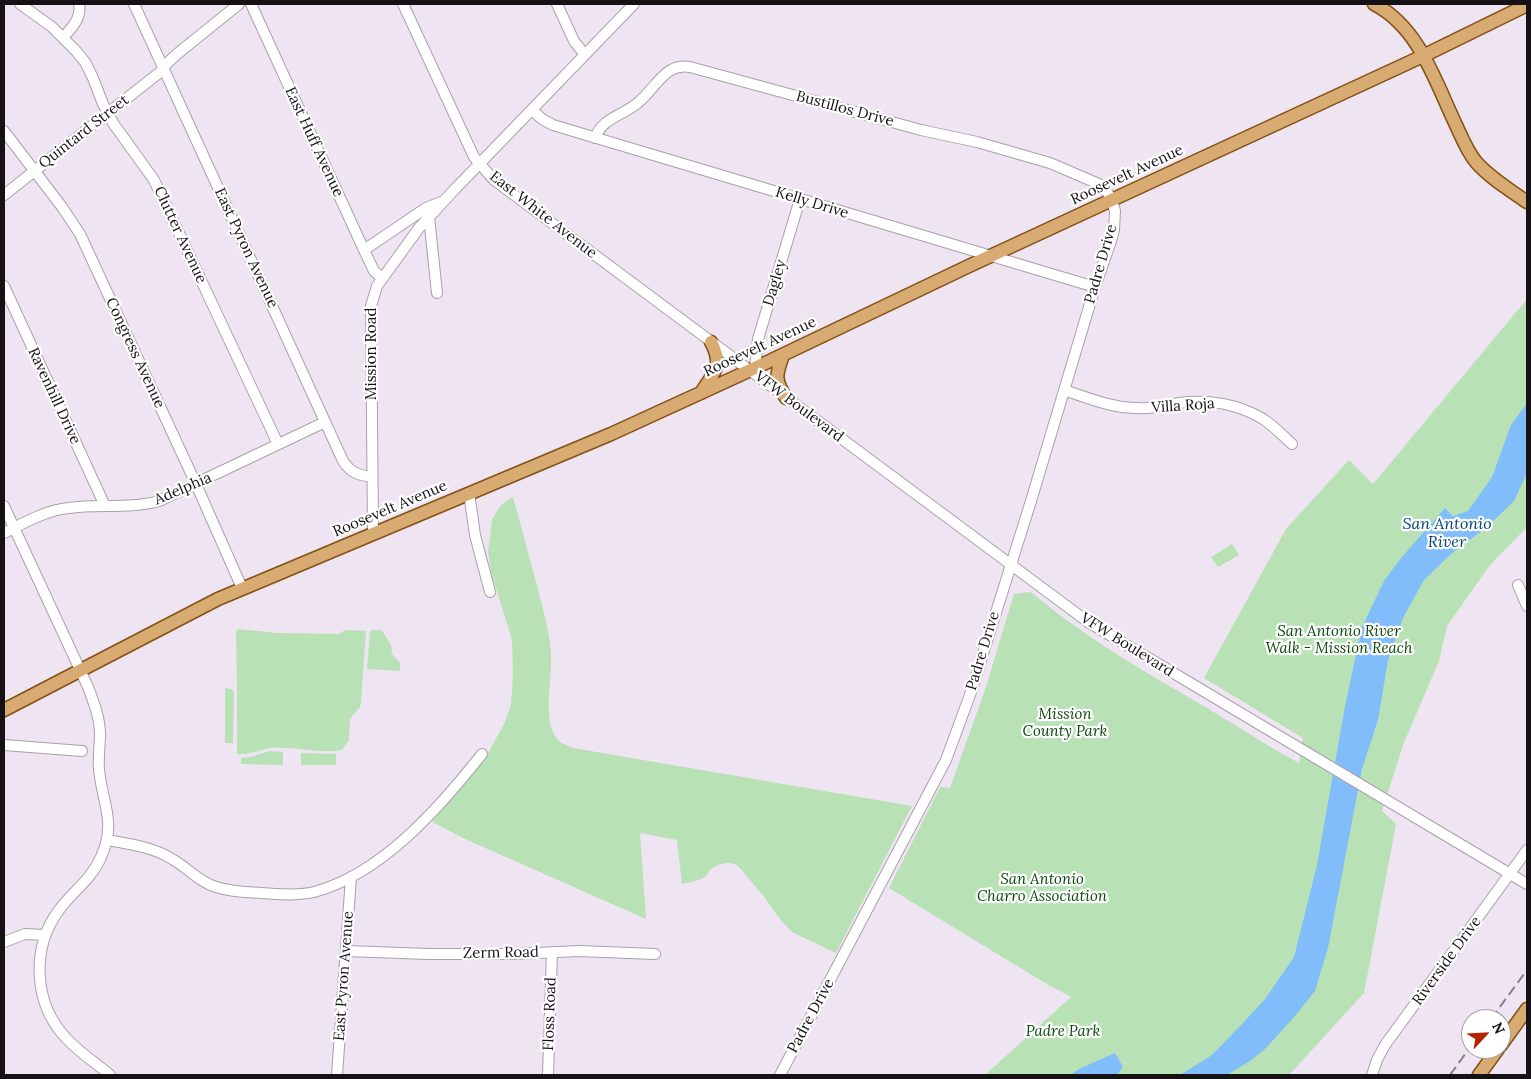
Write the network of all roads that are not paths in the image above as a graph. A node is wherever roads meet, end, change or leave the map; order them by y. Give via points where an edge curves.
1 (79, 4) edge
2 (134, 4) edge
3 (239, 4) edge
4 (251, 4) edge
5 (403, 4) edge
6 (557, 4) edge
7 (634, 4) edge
8 (1374, 4) edge
9 (27, 6) edge
10 (1527, 6) edge
11 (63, 38) junction
12 (585, 55) junction
13 (1423, 56) junction
14 (164, 68) junction
15 (532, 110) junction
16 (109, 114) junction
17 (4, 131) edge
18 (595, 138) junction
19 (480, 164) junction
20 (35, 171) junction
21 (4, 195) edge
22 (800, 199) junction
23 (445, 200) junction
24 (1112, 200) junction
25 (1527, 202) edge
26 (429, 217) junction
27 (364, 250) junction
28 (990, 256) junction
29 (382, 278) junction
30 (4, 286) edge
31 (1095, 287) junction
32 (437, 293) dead end
33 (711, 342) junction
34 (783, 355) junction
35 (752, 369) junction
36 (1064, 390) junction
37 (701, 393) junction
38 (786, 398) junction
39 (325, 422) junction
40 (278, 444) junction
41 (1292, 444) dead end
42 (372, 477) junction
43 (196, 484) junction
44 (469, 493) junction
45 (4, 506) edge
46 (105, 506) junction
47 (14, 528) junction
48 (4, 533) edge
49 (373, 533) junction
50 (1010, 565) junction
51 (1518, 585) dead end
52 (242, 588) junction
53 (490, 592) dead end
54 (1527, 606) edge
55 (80, 670) junction
56 (4, 710) edge
57 (4, 745) edge
58 (82, 751) dead end
59 (482, 754) dead end
60 (107, 840) junction
61 (1527, 850) edge
62 (1511, 875) junction
63 (351, 877) junction
64 (1527, 884) edge
65 (45, 935) junction
66 (5, 938) edge
67 (346, 951) junction
68 (552, 952) junction
69 (655, 954) dead end
70 (1527, 1009) edge
71 (1511, 1031) edge
72 (1491, 1059) edge
73 (110, 1075) edge
74 (338, 1075) edge
75 (548, 1075) edge
76 (780, 1075) edge
77 (1372, 1075) edge
78 (1479, 1075) edge

1 - 11 street via 80,14
2 - 14 street, East Pyron Avenue
3 - 14 street, Quintard Street via 176,54
4 - 27 street, East Huff Avenue
5 - 19 street, East White Avenue via 469,147
6 - 12 street via 574,41
7 - 12 street, Mission Road
8 - 13 main road via 1406,28
9 - 11 street, Clutter Avenue
10 - 13 main road, Roosevelt Avenue
11 - 16 street, Clutter Avenue via 85,62
12 - 15 street, Mission Road
13 - 24 main road, Roosevelt Avenue
13 - 25 main road via 1476,161
14 - 16 street, Quintard Street
14 - 39 street, East Pyron Avenue
15 - 18 street, Kelly Drive via 553,125
15 - 19 street, Mission Road
16 - 20 street, Quintard Street
16 - 40 street, Clutter Avenue via 161,193
17 - 20 street, Congress Avenue
18 - 22 street, Kelly Drive
18 - 24 street, Bustillos Drive via 604,123 637,104 669,71 682,66 1050,163 1099,184
19 - 23 street, Mission Road
19 - 33 street, East White Avenue via 494,180
20 - 21 street, Quintard Street
20 - 43 street, Congress Avenue via 80,234
22 - 28 street, Kelly Drive
22 - 35 street, Dagley
23 - 26 street, Mission Road
23 - 27 street, Mission Road via 426,208
24 - 28 main road, Roosevelt Avenue
24 - 31 street, Padre Drive via 1114,230
26 - 29 street, Mission Road
26 - 32 street
27 - 29 street, East Huff Avenue
28 - 31 street, Kelly Drive
28 - 34 main road, Roosevelt Avenue
29 - 42 street, Mission Road via 373,294 371,306
30 - 46 street, Ravenhill Drive
31 - 36 street, Padre Drive
33 - 35 street, East White Avenue
33 - 37 main road via 717,366
34 - 35 main road, Roosevelt Avenue
34 - 38 main road via 777,381
35 - 37 main road, Roosevelt Avenue
35 - 38 street, VFW Boulevard
36 - 41 street, Villa Roja via 1110,405 1131,408 1222,403 1264,420
36 - 50 street, Padre Drive
37 - 44 main road, Roosevelt Avenue
38 - 50 street, VFW Boulevard
39 - 40 street, Adelphia
39 - 42 street, East Pyron Avenue via 350,470
40 - 43 street, Adelphia
42 - 49 street, Mission Road
43 - 46 street, Adelphia via 148,504
43 - 52 street, Congress Avenue
44 - 49 main road, Roosevelt Avenue
44 - 53 street
45 - 47 street
46 - 47 street, Adelphia via 55,510
47 - 48 street, Adelphia
47 - 55 street
49 - 52 main road, Roosevelt Avenue
50 - 62 street, VFW Boulevard via 1095,627
50 - 76 street, Padre Drive via 971,692 946,760
51 - 54 street
52 - 55 main road, Roosevelt Avenue
55 - 56 main road, Roosevelt Avenue
55 - 60 street via 99,722 99,772 108,814
57 - 58 street
59 - 63 street via 408,837
60 - 63 street via 158,851 208,884 235,891 303,894
60 - 65 street via 98,865 58,911
61 - 62 street, Riverside Drive
62 - 64 street, VFW Boulevard
62 - 77 street, Riverside Drive via 1385,1045
63 - 67 street, East Pyron Avenue
65 - 66 street
65 - 73 street via 39,976 49,1013 67,1039
67 - 68 street, Zerm Road via 430,954
67 - 74 street, East Pyron Avenue
68 - 69 street, Zerm Road
68 - 75 street, Floss Road
70 - 71 main road
72 - 78 main road

